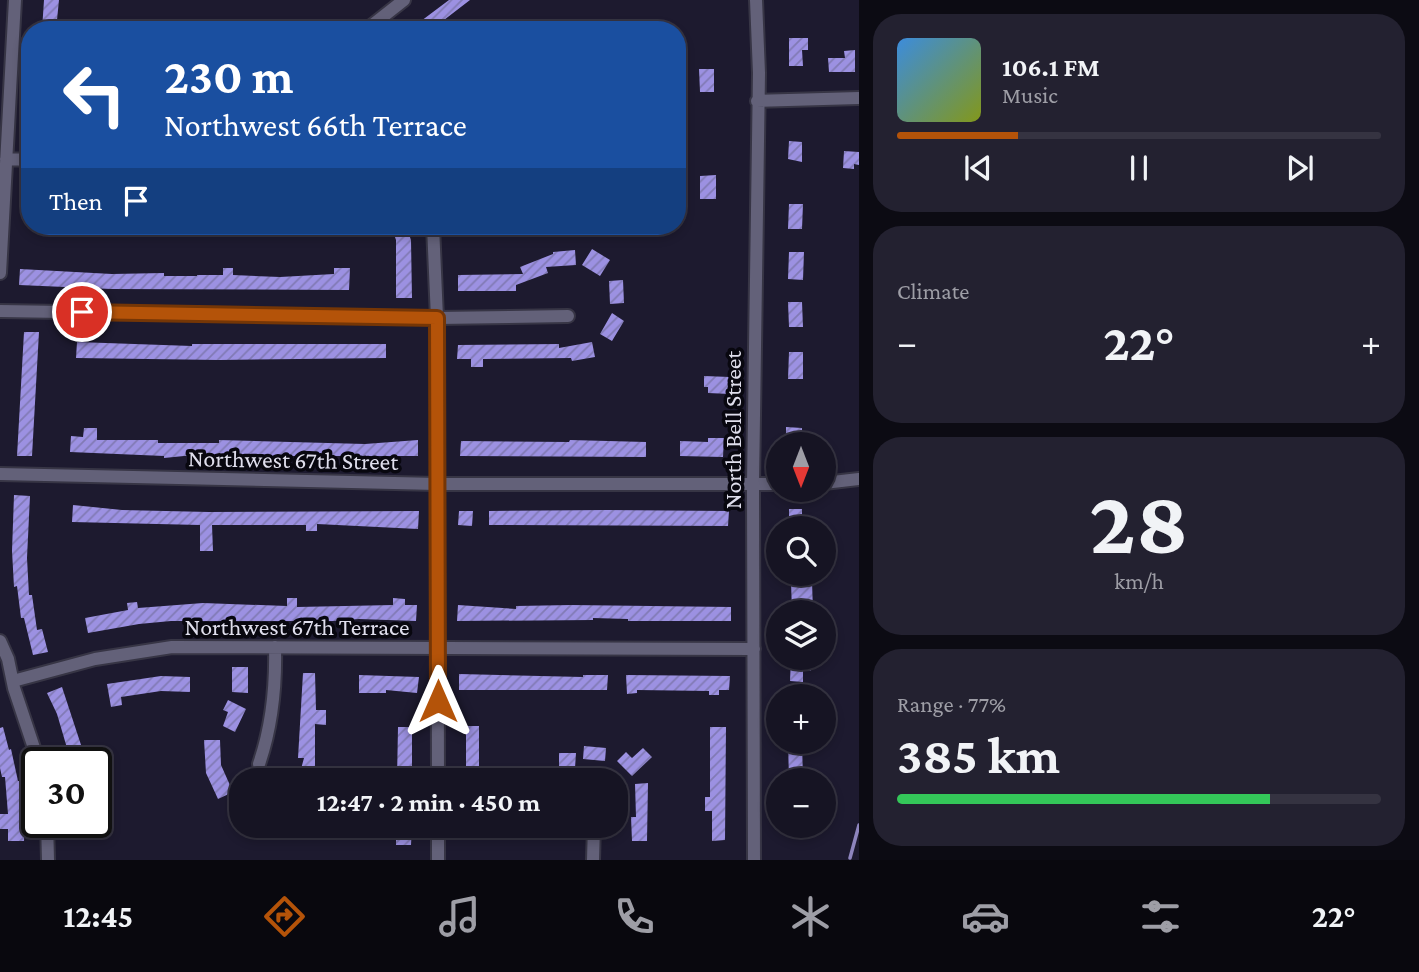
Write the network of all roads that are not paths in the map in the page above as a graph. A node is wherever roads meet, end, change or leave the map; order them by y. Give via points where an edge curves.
1 (15, 0) edge
2 (404, 0) edge
3 (756, 0) edge
4 (377, 21) edge
5 (859, 98) edge
6 (757, 101) junction
7 (6, 159) junction
8 (21, 160) edge
9 (433, 235) edge
10 (0, 273) edge
11 (0, 311) edge
12 (568, 316) dead end
13 (437, 318) junction
14 (0, 474) edge
15 (859, 480) edge
16 (836, 483) edge
17 (437, 484) junction
18 (753, 484) junction
19 (766, 484) edge
20 (0, 641) edge
21 (275, 647) junction
22 (438, 649) junction
23 (754, 649) junction
24 (13, 681) junction
25 (34, 747) edge
26 (259, 764) dead end
27 (438, 768) edge
28 (47, 838) edge
29 (438, 838) edge
30 (594, 838) edge
31 (48, 860) edge
32 (438, 860) edge
33 (593, 860) edge
34 (754, 860) edge

1 - 7 street
2 - 4 street
3 - 6 street, North Bell Street
5 - 6 street
6 - 18 street, North Bell Street
7 - 8 street
7 - 10 street
9 - 13 street
11 - 13 street
12 - 13 street
13 - 17 street
14 - 17 street, Northwest 67th Street
15 - 16 street
17 - 18 street, Northwest 67th Street
17 - 22 street
18 - 19 street, Northwest 67th Street
18 - 23 street, North Bell Street
20 - 24 street
21 - 22 street, Northwest 67th Terrace
21 - 24 street, Northwest 67th Terrace via 137,651
21 - 26 street via 274,698
22 - 23 street, Northwest 67th Terrace
22 - 27 street
23 - 34 street, North Bell Street
24 - 25 street
28 - 31 street
29 - 32 street
30 - 33 street

